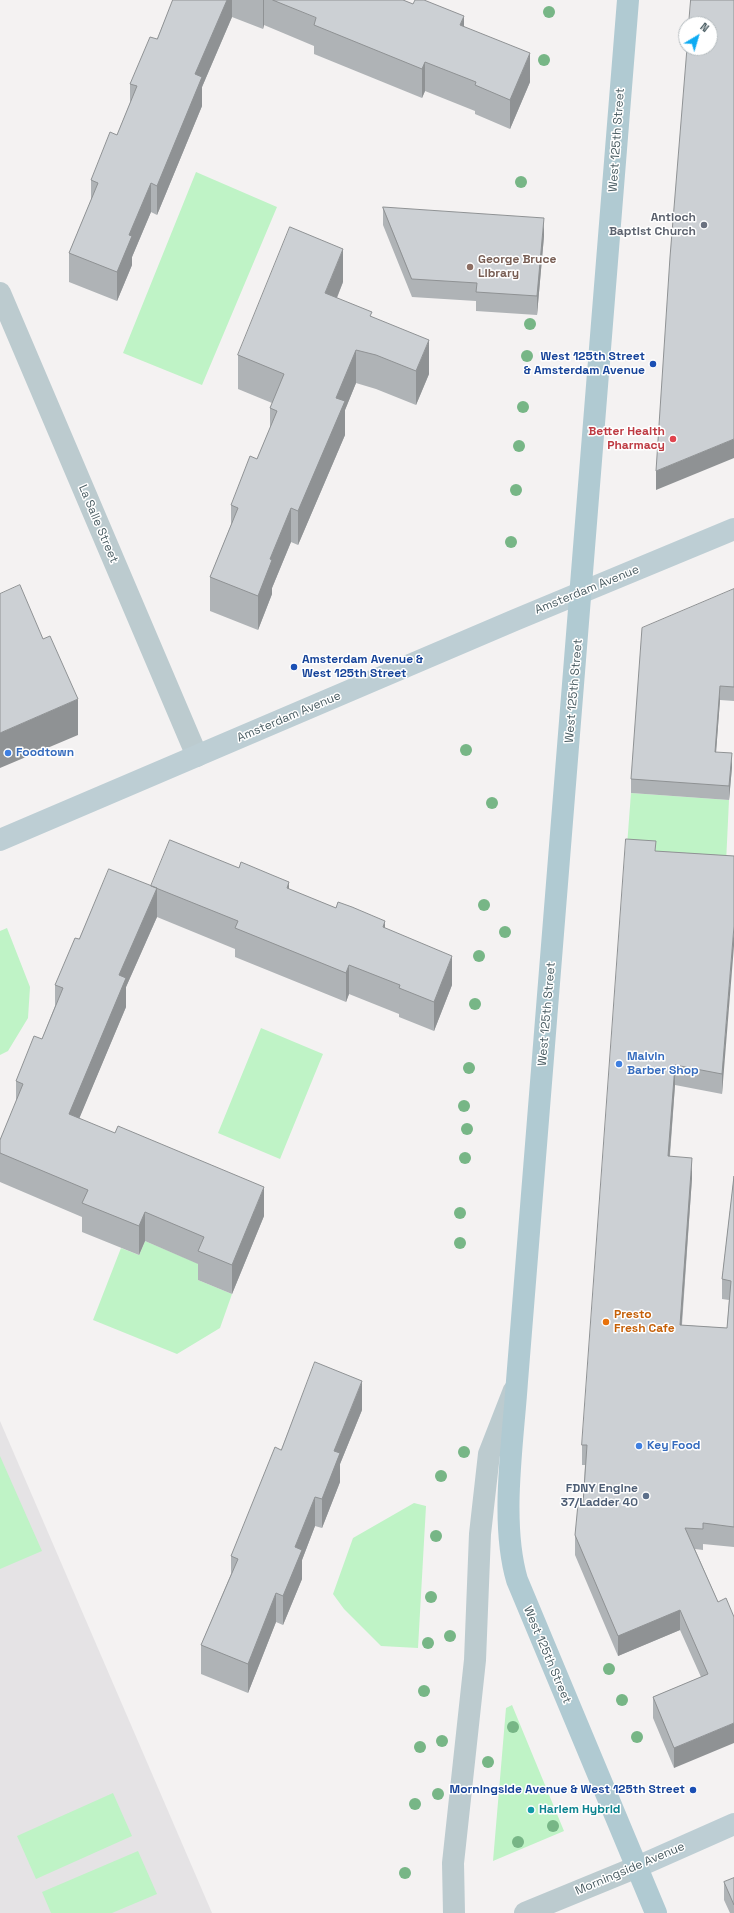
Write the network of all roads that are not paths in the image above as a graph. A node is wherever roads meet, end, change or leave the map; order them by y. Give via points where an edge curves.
1 (628, 0) edge
2 (0, 292) edge
3 (734, 529) edge
4 (582, 592) junction
5 (197, 756) junction
6 (0, 840) edge
7 (517, 1381) junction
8 (734, 1824) edge
9 (637, 1867) junction
10 (454, 1913) edge
11 (525, 1913) edge
12 (656, 1913) edge

1 - 4 main road, West 125th Street
2 - 5 street, La Salle Street
3 - 4 main road, Amsterdam Avenue
4 - 5 main road, Amsterdam Avenue
4 - 7 main road, West 125th Street
5 - 6 main road, Amsterdam Avenue
7 - 9 main road, West 125th Street via 509,1505 511,1561 526,1603
7 - 10 street, West 125th Street via 489,1454 480,1534 474,1660 453,1863
8 - 9 main road, Morningside Avenue
9 - 11 street, Morningside Avenue
9 - 12 main road, West 125th Street

